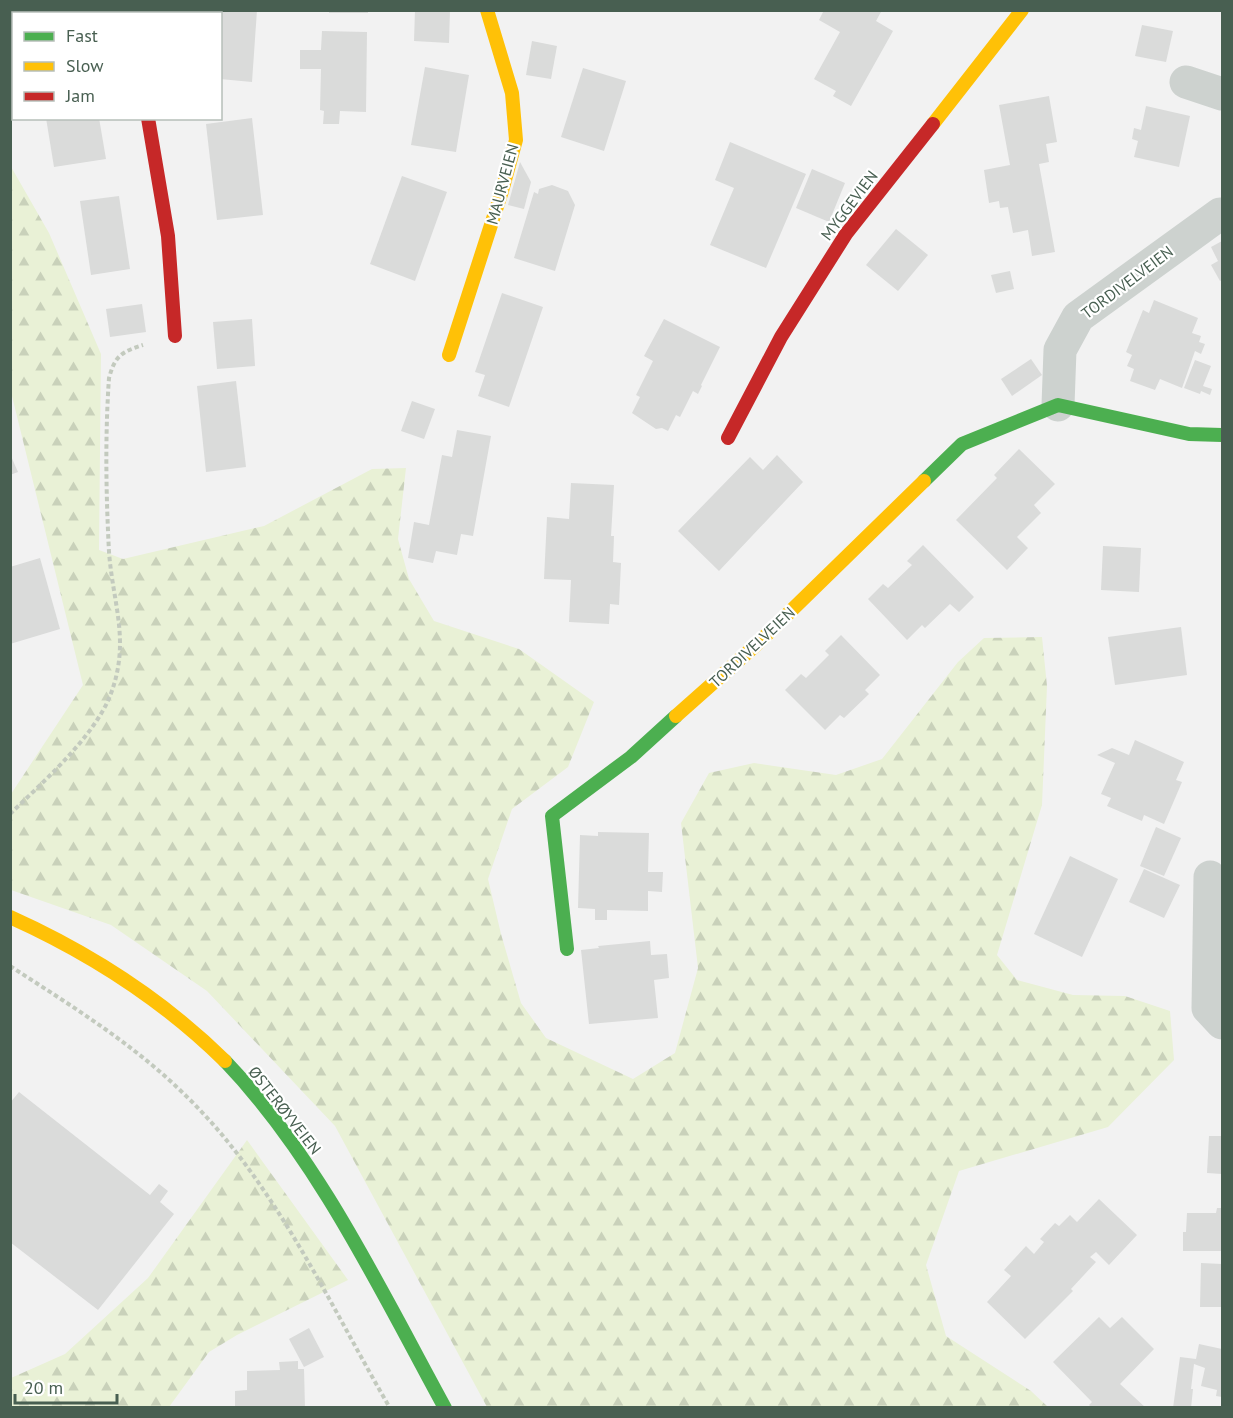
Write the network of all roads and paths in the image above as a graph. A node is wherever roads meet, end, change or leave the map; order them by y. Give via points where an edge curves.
1 (487, 10) edge
2 (1022, 10) edge
3 (1186, 82) dead end
4 (1222, 94) edge
5 (148, 120) edge
6 (1220, 214) dead end
7 (175, 336) joint
8 (449, 355) dead end
9 (1058, 405) junction
10 (1222, 435) edge
11 (728, 438) dead end
12 (10, 814) edge
13 (1210, 877) dead end
14 (10, 916) edge
15 (567, 949) dead end
16 (10, 966) edge
17 (1222, 1023) edge
18 (390, 1407) edge
19 (445, 1407) edge

1 - 8 street, MAURVEIEN via 512,93 516,140
2 - 11 street, MYGGEVIEN via 846,234 781,337
3 - 4 street
5 - 7 street via 168,236
6 - 9 street, TORDIVELVEIEN via 1078,317 1060,350
7 - 12 path via 123,352 113,363 110,378 106,491 121,656 110,698 96,722 58,767
9 - 10 street via 1189,434
9 - 15 street, TORDIVELVEIEN via 962,444 756,645 631,757 552,816
13 - 17 street via 1208,1008
14 - 19 street, ØSTERØYVEIEN via 134,982 171,1011 250,1088 320,1184
16 - 18 path via 139,1055 221,1133 295,1240

